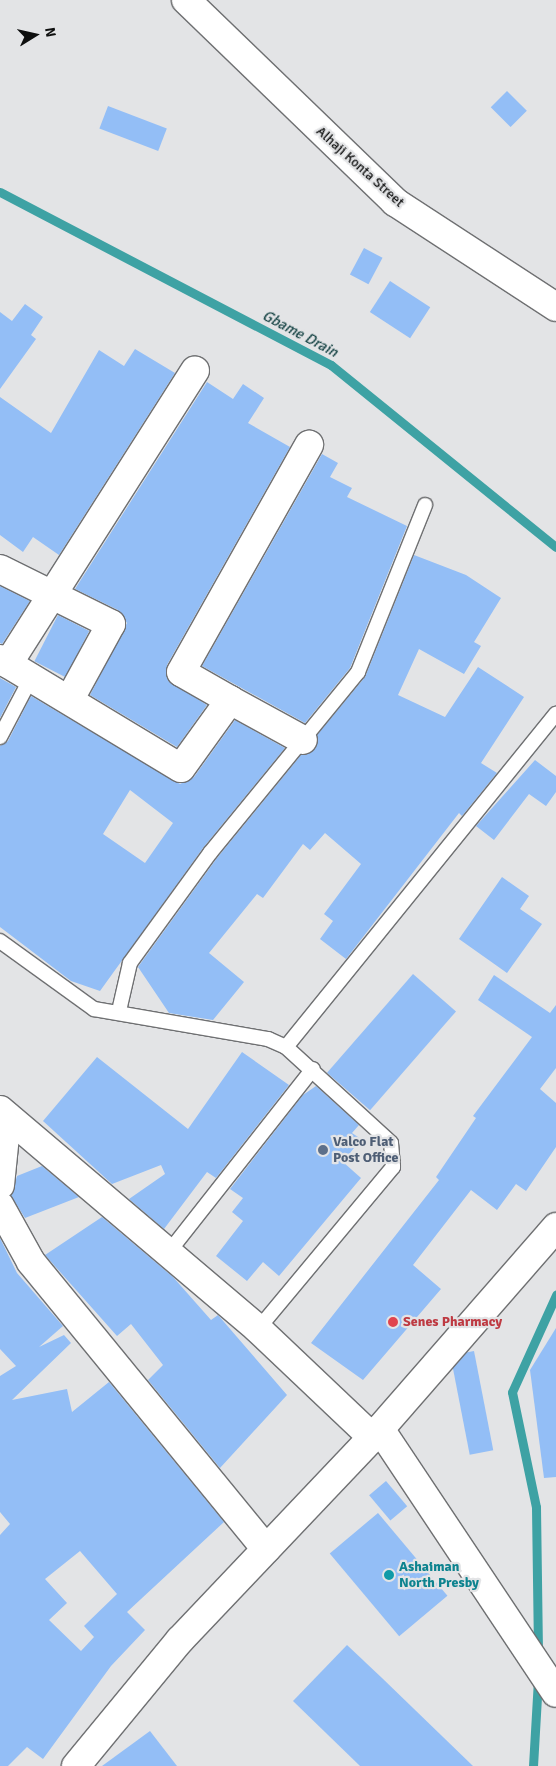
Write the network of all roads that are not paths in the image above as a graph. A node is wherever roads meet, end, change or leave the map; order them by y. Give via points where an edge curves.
1 (186, 0) edge
2 (556, 307) edge
3 (195, 372) dead end
4 (309, 445) dead end
5 (425, 505) dead end
6 (0, 569) edge
7 (50, 596) junction
8 (4, 662) edge
9 (32, 676) junction
10 (70, 699) junction
11 (230, 700) junction
12 (556, 714) edge
13 (0, 737) edge
14 (303, 740) junction
15 (0, 940) edge
16 (119, 1011) junction
17 (286, 1047) junction
18 (313, 1069) junction
19 (3, 1113) edge
20 (0, 1185) edge
21 (0, 1206) edge
22 (556, 1227) edge
23 (168, 1253) junction
24 (258, 1329) junction
25 (376, 1433) junction
26 (266, 1548) junction
27 (554, 1690) edge
28 (76, 1766) edge

1 - 2 street, Alhaji Konta Street via 395,202
3 - 7 street
4 - 11 street via 181,672
5 - 14 lane via 358,672
6 - 7 street
7 - 8 street
7 - 10 street via 111,624
8 - 9 street
9 - 10 street
9 - 13 lane
10 - 11 street via 180,768
11 - 14 street
12 - 17 lane
14 - 16 lane via 210,853 130,963
15 - 16 lane via 94,1009
16 - 17 lane via 268,1039
17 - 18 lane
18 - 23 lane
18 - 24 lane via 391,1144 394,1160
19 - 20 street
19 - 23 street
21 - 26 street via 30,1262
22 - 25 street
23 - 24 street
24 - 25 street
25 - 26 street
25 - 27 street via 528,1648
26 - 28 street via 180,1640

